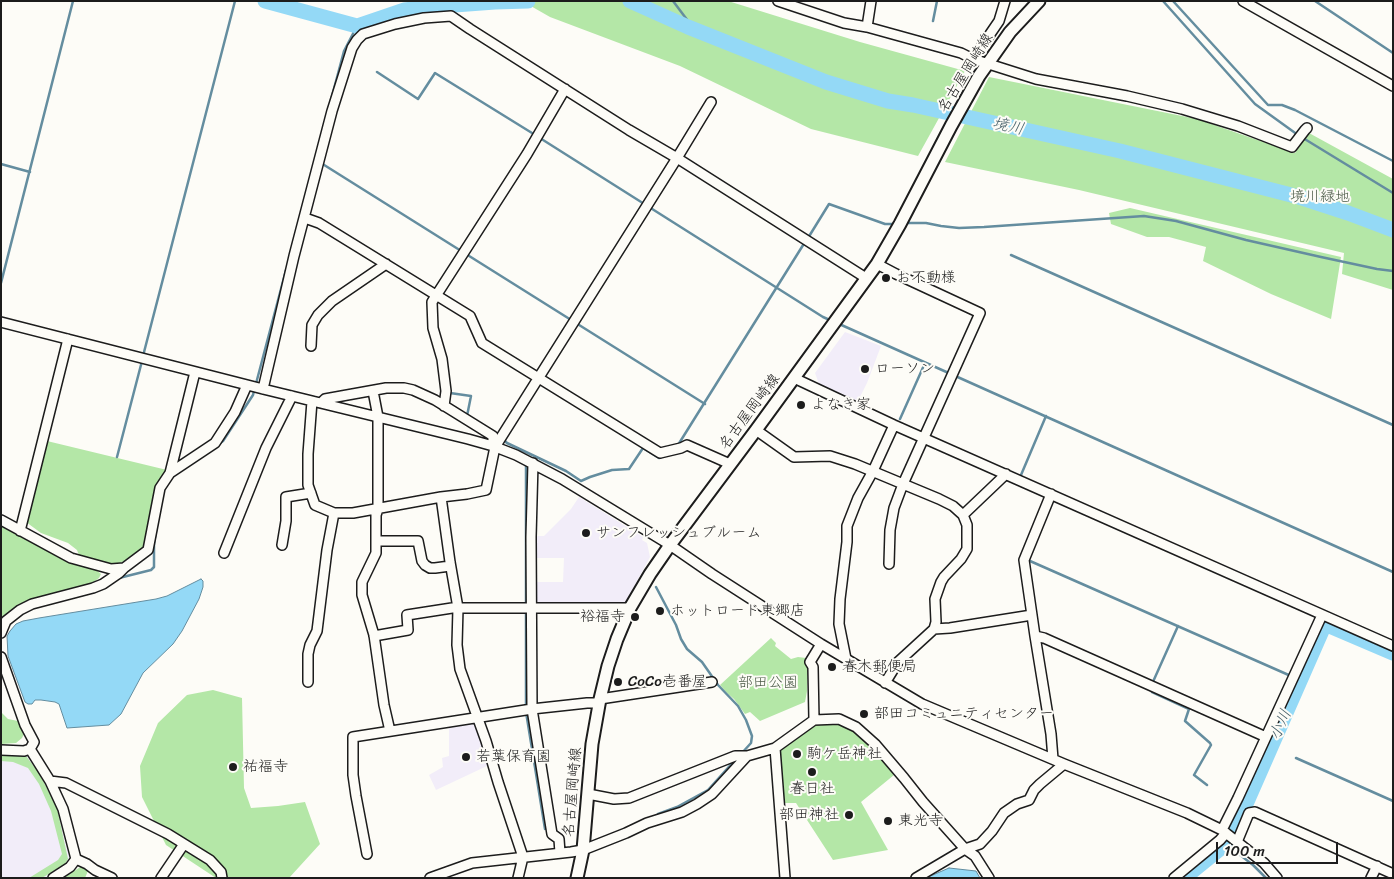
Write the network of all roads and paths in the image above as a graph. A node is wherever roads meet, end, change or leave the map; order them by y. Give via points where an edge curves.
1 (778, 1) edge
2 (871, 1) edge
3 (1005, 1) edge
4 (1039, 1) edge
5 (1243, 1) edge
6 (866, 28) junction
7 (972, 59) junction
8 (988, 63) junction
9 (1393, 86) edge
10 (565, 89) junction
11 (711, 102) dead end
12 (1306, 129) dead end
13 (677, 158) junction
14 (305, 218) junction
15 (386, 264) junction
16 (877, 264) junction
17 (866, 278) junction
18 (437, 295) junction
19 (1, 322) edge
20 (68, 339) junction
21 (311, 346) dead end
22 (196, 372) junction
23 (540, 378) junction
24 (794, 378) junction
25 (247, 385) junction
26 (262, 389) junction
27 (373, 390) junction
28 (292, 396) junction
29 (317, 402) junction
30 (444, 406) junction
31 (378, 417) junction
32 (894, 425) junction
33 (756, 430) junction
34 (925, 438) junction
35 (494, 447) junction
36 (533, 463) junction
37 (730, 464) junction
38 (873, 471) junction
39 (170, 473) junction
40 (1006, 474) junction
41 (903, 484) junction
42 (311, 493) junction
43 (1051, 494) junction
44 (441, 497) junction
45 (378, 509) junction
46 (334, 513) junction
47 (963, 515) junction
48 (1, 520) edge
49 (20, 531) junction
50 (376, 541) junction
51 (282, 545) dead end
52 (670, 545) junction
53 (224, 553) dead end
54 (889, 564) dead end
55 (450, 566) junction
56 (124, 568) junction
57 (458, 608) junction
58 (532, 608) junction
59 (630, 608) junction
60 (1322, 614) junction
61 (1032, 615) junction
62 (934, 629) junction
63 (1, 634) edge
64 (374, 636) junction
65 (1035, 636) junction
66 (821, 644) junction
67 (1393, 646) edge
68 (1, 657) edge
69 (846, 659) junction
70 (308, 682) dead end
71 (712, 682) dead end
72 (885, 683) junction
73 (599, 701) junction
74 (532, 710) junction
75 (478, 718) junction
76 (814, 720) junction
77 (390, 731) junction
78 (1266, 737) junction
79 (775, 748) junction
80 (30, 749) junction
81 (1, 750) edge
82 (746, 756) junction
83 (1053, 759) junction
84 (1064, 764) junction
85 (50, 781) junction
86 (588, 794) junction
87 (1230, 836) junction
88 (184, 844) junction
89 (965, 849) junction
90 (583, 850) junction
91 (560, 853) junction
92 (367, 854) dead end
93 (523, 856) junction
94 (76, 859) junction
95 (1377, 866) junction
96 (92, 874) edge
97 (1393, 874) edge
98 (53, 878) edge
99 (112, 878) edge
100 (161, 878) edge
101 (222, 878) edge
102 (430, 878) edge
103 (518, 878) edge
104 (577, 878) edge
105 (785, 878) edge
106 (916, 878) edge
107 (989, 878) edge
108 (1174, 878) edge
109 (1277, 878) edge
110 (1371, 878) edge

1 - 6 street
2 - 6 street
3 - 7 street via 999,20
4 - 8 main road, 名古屋岡崎線 via 1010,32
5 - 9 street
6 - 7 street via 961,53
7 - 8 street
8 - 12 street via 1036,79 1182,109 1292,147
8 - 16 main road, 名古屋岡崎線
10 - 13 street
10 - 14 street via 452,16 424,18 364,34 348,58
10 - 18 street
11 - 13 street
13 - 17 street
13 - 23 street
14 - 15 street via 319,223
14 - 26 street
15 - 18 street
15 - 21 street via 332,301 318,315 312,325
16 - 17 main road, 名古屋岡崎線
16 - 34 street via 980,314
17 - 24 main road, 名古屋岡崎線
18 - 23 street via 470,316 482,343
18 - 30 street via 432,302 433,328 442,359 446,391
19 - 20 street
20 - 22 street
20 - 49 street
22 - 25 street
22 - 39 street
23 - 35 street
23 - 37 street via 660,453 687,445
24 - 32 street
24 - 33 main road, 名古屋岡崎線
25 - 26 street
25 - 39 street via 235,412 215,443
26 - 28 street
27 - 29 street
27 - 30 street via 413,390
27 - 31 street
28 - 29 street
28 - 53 street via 266,448
29 - 31 street
29 - 42 street via 308,454
30 - 35 street via 493,436
31 - 35 street
31 - 45 street
32 - 34 street
32 - 38 street
33 - 37 main road, 名古屋岡崎線
33 - 38 street via 794,457 830,456
34 - 40 street
34 - 41 street
35 - 36 street
35 - 44 street via 486,490
36 - 52 street
36 - 58 street
37 - 52 main road, 名古屋岡崎線
38 - 41 street
38 - 69 street via 846,526 839,624
39 - 56 street via 160,488 148,550
40 - 43 street
40 - 47 street
41 - 47 street via 953,506
41 - 54 street via 892,514
42 - 46 street via 315,505
42 - 51 street via 286,497
43 - 60 street
43 - 61 street via 1024,560
44 - 45 street
44 - 55 street
45 - 46 street
45 - 50 street
46 - 70 street via 317,631 308,654
47 - 62 street via 967,525 968,549 941,582 935,599
48 - 49 street
49 - 56 street via 71,558 111,569
50 - 55 street via 418,541 425,565 430,568
50 - 64 street via 376,553 362,582 362,595
52 - 59 main road, 名古屋岡崎線
52 - 66 street
55 - 57 street
56 - 63 street via 94,588 32,604 6,621
57 - 58 street
57 - 64 street via 407,615 408,630
57 - 75 street via 460,669
58 - 59 street
58 - 74 street
59 - 73 main road, 名古屋岡崎線 via 611,657
60 - 67 street
60 - 78 street
61 - 62 street
61 - 65 street
62 - 72 street via 898,662
64 - 77 street
65 - 78 street
65 - 83 street
66 - 69 street
66 - 76 street via 810,662 813,668
68 - 80 street via 34,742
69 - 72 street
71 - 73 street
72 - 83 street via 922,704
73 - 74 street
73 - 86 main road, 名古屋岡崎線
74 - 75 street
74 - 91 street via 552,834 559,839
75 - 77 street
75 - 93 street
76 - 79 street
76 - 89 street via 839,720 856,726
77 - 92 street via 353,737 353,775
78 - 87 street via 1238,798
79 - 82 street
79 - 105 street
80 - 81 street
80 - 85 street
82 - 86 street via 735,756 629,798
82 - 90 street via 712,794 697,804
83 - 84 street
84 - 87 street via 1187,813
84 - 89 street via 1034,790 1029,800 1004,813 980,844
85 - 88 street via 66,783
85 - 94 street via 63,809
86 - 90 main road, 名古屋岡崎線
87 - 95 street via 1249,813 1254,812
87 - 108 street via 1220,840
87 - 109 street via 1264,863
88 - 100 street
88 - 101 street via 210,860
89 - 106 street
89 - 107 street via 975,856
90 - 91 street
90 - 104 main road, 名古屋岡崎線
91 - 93 street
93 - 102 street via 472,863
93 - 103 street
94 - 96 street via 87,864
94 - 98 street
95 - 97 street
95 - 110 street
96 - 99 street

